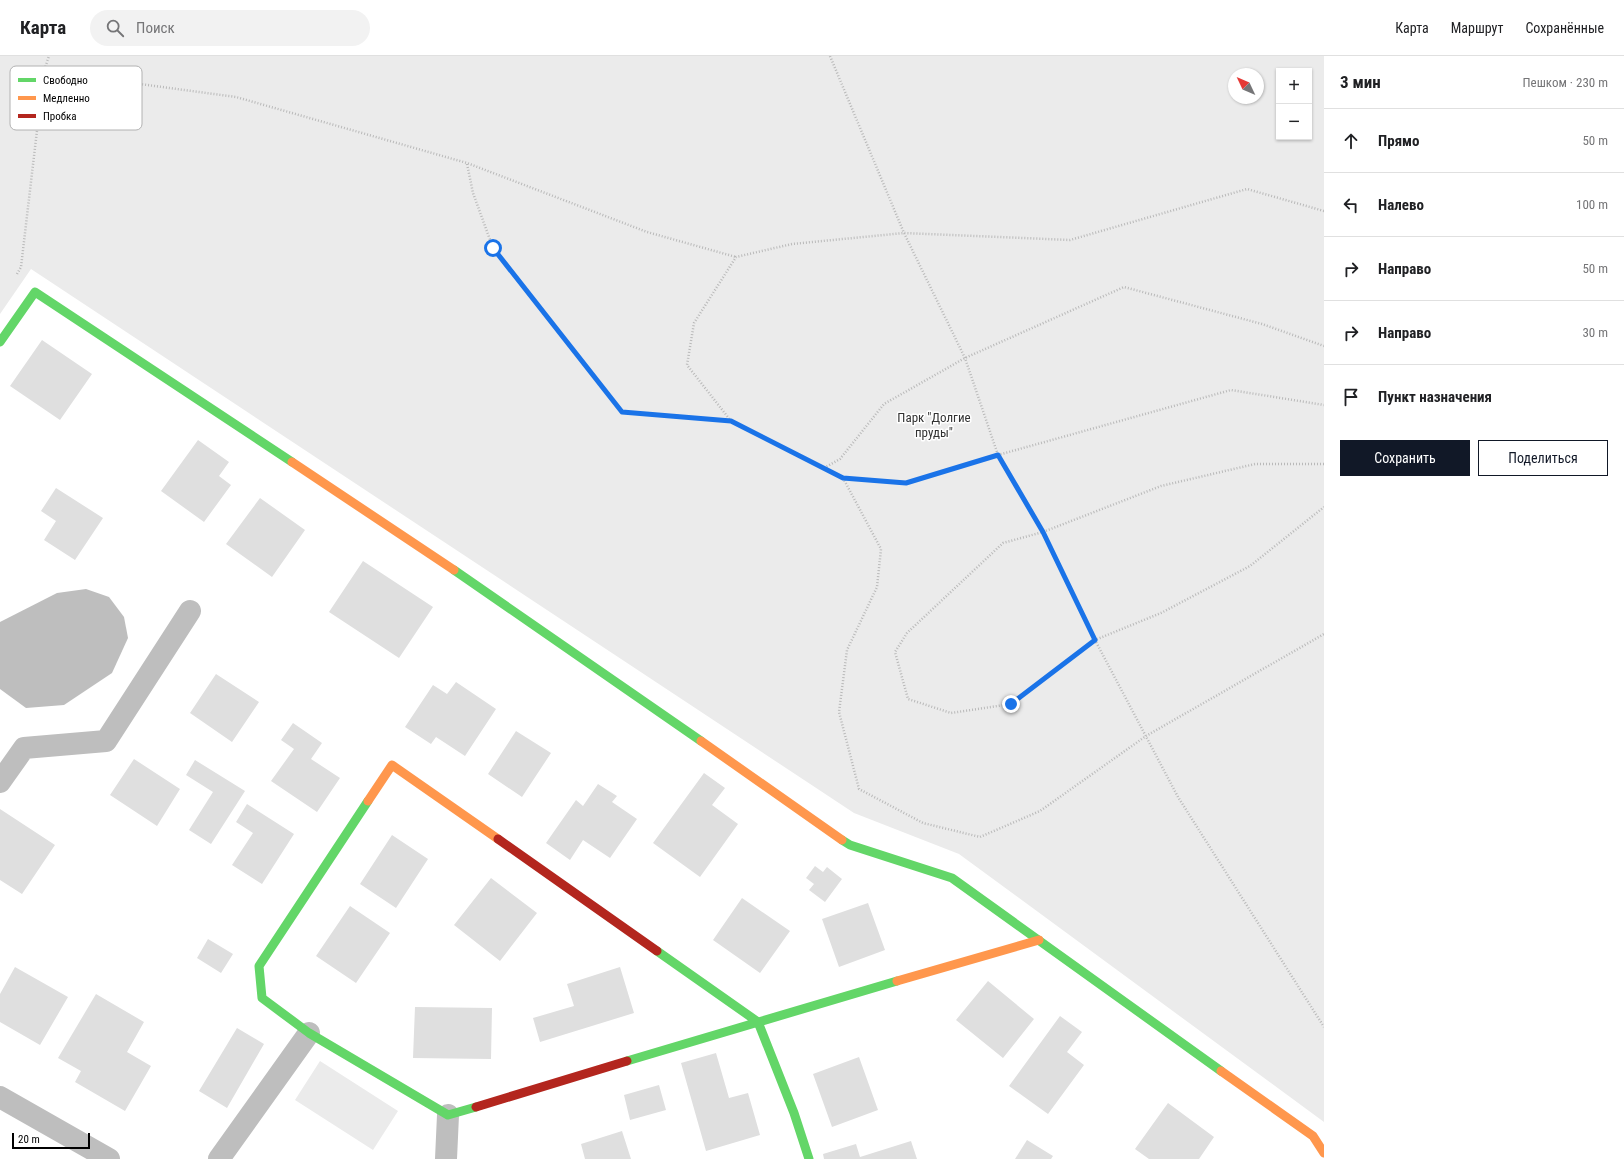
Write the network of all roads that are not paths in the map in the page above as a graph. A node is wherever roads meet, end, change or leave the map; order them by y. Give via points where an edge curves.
1 (0, 342) edge
2 (190, 611) dead end
3 (0, 782) edge
4 (1039, 940) junction
5 (758, 1022) junction
6 (309, 1033) junction
7 (0, 1097) edge
8 (448, 1115) junction
9 (1324, 1154) edge
10 (109, 1159) edge
11 (219, 1159) edge
12 (446, 1159) edge
13 (809, 1159) edge
14 (1323, 1159) edge

1 - 4 street via 35,292 477,585 850,845 952,878
2 - 3 street via 106,741 24,748
4 - 5 street
4 - 9 street via 1313,1136
5 - 6 street via 392,765 260,966 262,998
5 - 8 street
5 - 13 street
6 - 8 street
6 - 11 street
7 - 10 street
8 - 12 street
9 - 14 street

